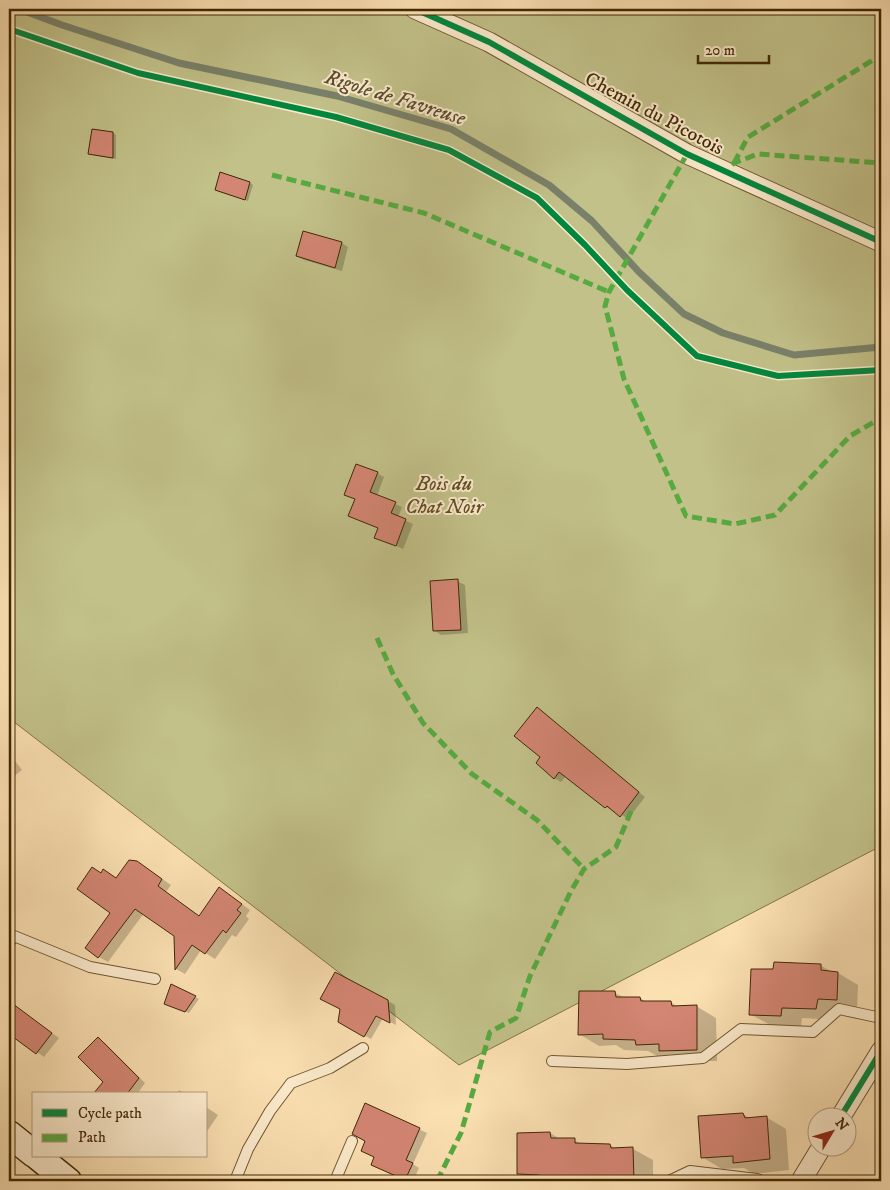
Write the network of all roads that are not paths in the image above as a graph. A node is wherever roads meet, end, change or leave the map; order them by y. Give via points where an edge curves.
1 (415, 9) edge
2 (881, 242) edge
3 (9, 943) edge
4 (155, 979) dead end
5 (881, 1018) edge
6 (363, 1048) dead end
7 (881, 1051) edge
8 (552, 1061) dead end
9 (846, 1108) edge
10 (9, 1134) edge
11 (352, 1141) dead end
12 (32, 1152) edge
13 (39, 1158) edge
14 (816, 1158) edge
15 (68, 1181) edge
16 (235, 1181) edge
17 (335, 1181) edge
18 (669, 1181) edge
19 (762, 1181) edge
20 (801, 1181) edge

1 - 2 street, Chemin du Picotois via 489,42 687,154
3 - 4 lane via 14,936 90,968
5 - 8 lane via 839,1009 813,1032 740,1029 703,1058 627,1064
6 - 16 lane via 330,1068 291,1083 248,1149
7 - 9 street
10 - 12 main road
11 - 17 lane
13 - 15 main road
14 - 20 street
18 - 19 lane via 690,1171

